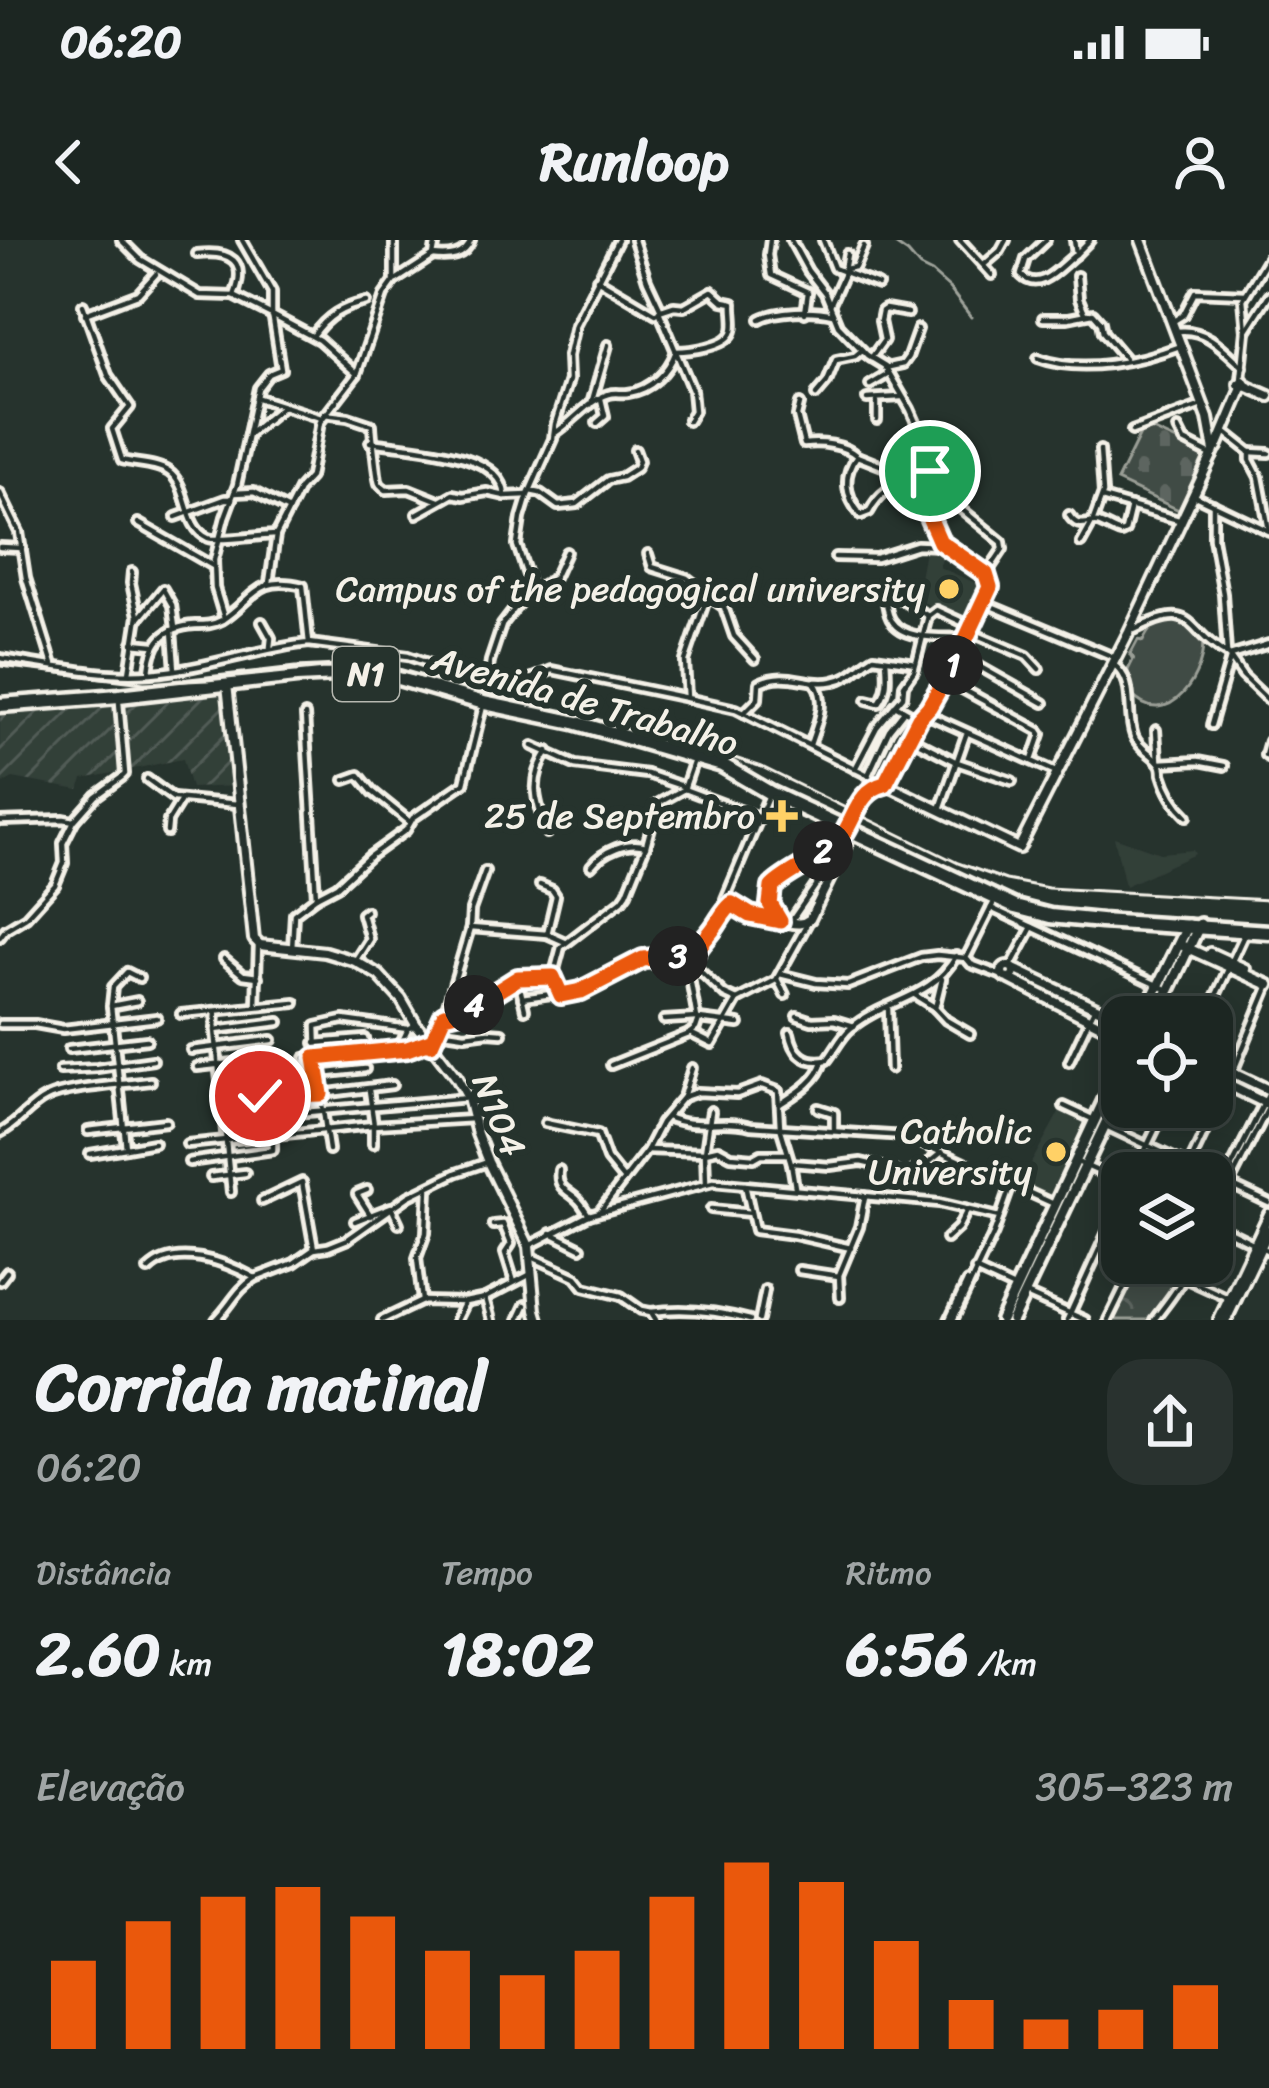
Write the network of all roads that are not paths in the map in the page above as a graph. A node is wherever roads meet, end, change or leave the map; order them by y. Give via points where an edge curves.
1 (122, 240) edge
2 (242, 240) edge
3 (394, 240) edge
4 (436, 240) edge
5 (471, 240) edge
6 (618, 240) edge
7 (634, 240) edge
8 (770, 240) edge
9 (791, 240) edge
10 (824, 240) edge
11 (960, 240) edge
12 (1006, 240) edge
13 (1046, 240) edge
14 (1074, 240) edge
15 (1090, 240) edge
16 (1141, 240) edge
17 (864, 246) dead end
18 (197, 254) dead end
19 (847, 254) dead end
20 (1076, 254) junction
21 (433, 256) junction
22 (1269, 256) edge
23 (985, 264) junction
24 (844, 271) junction
25 (158, 272) junction
26 (992, 275) dead end
27 (1076, 276) dead end
28 (597, 278) junction
29 (394, 281) junction
30 (878, 285) dead end
31 (1244, 294) junction
32 (1269, 295) edge
33 (234, 296) junction
34 (365, 302) dead end
35 (830, 305) junction
36 (660, 310) junction
37 (908, 313) dead end
38 (1085, 313) junction
39 (805, 314) junction
40 (832, 314) junction
41 (272, 315) junction
42 (1043, 318) dead end
43 (760, 319) dead end
44 (1173, 327) junction
45 (918, 329) dead end
46 (1246, 331) junction
47 (313, 335) junction
48 (608, 345) dead end
49 (1180, 346) junction
50 (676, 350) junction
51 (862, 350) junction
52 (871, 358) junction
53 (1038, 358) dead end
54 (1127, 361) junction
55 (884, 366) junction
56 (1243, 367) junction
57 (357, 374) junction
58 (870, 385) dead end
59 (1243, 385) junction
60 (816, 395) dead end
61 (1269, 396) edge
62 (902, 397) junction
63 (258, 398) junction
64 (601, 399) junction
65 (867, 399) dead end
66 (877, 399) junction
67 (592, 404) junction
68 (800, 404) dead end
69 (1202, 405) junction
70 (282, 407) junction
71 (323, 416) junction
72 (877, 420) dead end
73 (688, 421) dead end
74 (597, 423) dead end
75 (1178, 429) dead end
76 (1132, 431) dead end
77 (1225, 431) junction
78 (250, 433) junction
79 (555, 433) junction
80 (370, 442) junction
81 (635, 450) dead end
82 (1100, 450) dead end
83 (1250, 452) junction
84 (1269, 453) edge
85 (857, 455) junction
86 (1213, 455) junction
87 (927, 456) junction
88 (962, 458) dead end
89 (915, 478) junction
90 (933, 486) junction
91 (0, 493) edge
92 (529, 493) junction
93 (233, 496) junction
94 (505, 496) junction
95 (1195, 496) junction
96 (1102, 498) junction
97 (439, 501) junction
98 (1214, 504) junction
99 (1131, 506) junction
100 (290, 510) junction
101 (190, 514) junction
102 (417, 514) dead end
103 (1069, 515) dead end
104 (176, 517) dead end
105 (1182, 521) junction
106 (138, 523) dead end
107 (1092, 523) junction
108 (1269, 531) edge
109 (276, 535) junction
110 (220, 539) junction
111 (1081, 543) dead end
112 (0, 547) edge
113 (943, 547) junction
114 (22, 548) junction
115 (566, 552) dead end
116 (648, 554) dead end
117 (835, 556) dead end
118 (213, 566) junction
119 (132, 572) dead end
120 (986, 574) junction
121 (269, 583) junction
122 (879, 585) dead end
123 (529, 590) junction
124 (708, 596) junction
125 (887, 597) junction
126 (984, 603) junction
127 (928, 616) junction
128 (224, 618) junction
129 (136, 621) junction
130 (262, 622) dead end
131 (174, 629) junction
132 (1129, 632) junction
133 (970, 633) junction
134 (923, 637) junction
135 (133, 643) junction
136 (308, 643) junction
137 (1269, 644) edge
138 (154, 645) junction
139 (270, 647) junction
140 (958, 656) junction
141 (0, 658) edge
142 (1230, 658) junction
143 (755, 659) dead end
144 (886, 659) junction
145 (1115, 661) junction
146 (916, 663) junction
147 (53, 665) junction
148 (1039, 669) dead end
149 (176, 670) junction
150 (132, 673) junction
151 (149, 673) junction
152 (944, 679) junction
153 (814, 682) junction
154 (227, 683) junction
155 (487, 684) junction
156 (125, 694) junction
157 (687, 698) junction
158 (867, 700) dead end
159 (1269, 701) edge
160 (484, 703) junction
161 (1044, 703) dead end
162 (0, 705) edge
163 (895, 705) junction
164 (904, 711) junction
165 (744, 714) junction
166 (305, 716) dead end
167 (922, 716) junction
168 (1211, 725) dead end
169 (1156, 730) dead end
170 (967, 734) junction
171 (910, 739) junction
172 (1269, 741) edge
173 (532, 746) dead end
174 (810, 746) junction
175 (548, 751) junction
176 (694, 757) junction
177 (1269, 758) edge
178 (1032, 760) junction
179 (957, 762) junction
180 (1159, 762) junction
181 (722, 765) junction
182 (1224, 766) dead end
183 (855, 769) junction
184 (1057, 772) junction
185 (868, 775) junction
186 (147, 779) dead end
187 (345, 780) dead end
188 (1012, 781) dead end
189 (880, 785) junction
190 (685, 788) junction
191 (770, 794) junction
192 (181, 800) junction
193 (238, 804) junction
194 (940, 809) junction
195 (1187, 816) dead end
196 (760, 818) junction
197 (0, 821) edge
198 (74, 821) junction
199 (410, 822) junction
200 (854, 830) junction
201 (166, 832) dead end
202 (547, 833) dead end
203 (646, 846) junction
204 (591, 866) dead end
205 (835, 868) junction
206 (485, 872) dead end
207 (540, 885) dead end
208 (316, 897) junction
209 (995, 901) junction
210 (728, 906) junction
211 (366, 910) dead end
212 (810, 919) junction
213 (785, 922) junction
214 (250, 923) junction
215 (1032, 927) junction
216 (470, 928) junction
217 (1247, 928) junction
218 (1269, 929) edge
219 (547, 934) junction
220 (1189, 934) junction
221 (0, 937) edge
222 (565, 942) junction
223 (256, 943) junction
224 (289, 948) junction
225 (694, 955) junction
226 (956, 956) junction
227 (966, 958) junction
228 (224, 959) dead end
229 (355, 961) junction
230 (1229, 965) junction
231 (695, 966) junction
232 (1012, 968) junction
233 (943, 976) junction
234 (140, 977) dead end
235 (258, 977) junction
236 (553, 977) junction
237 (778, 977) junction
238 (1005, 977) junction
239 (518, 978) junction
240 (1269, 984) edge
241 (1051, 986) junction
242 (1163, 988) junction
243 (561, 995) junction
244 (784, 995) dead end
245 (915, 995) junction
246 (1157, 996) edge
247 (1161, 996) edge
248 (1215, 996) edge
249 (522, 998) junction
250 (1045, 999) junction
251 (137, 1000) dead end
252 (737, 1000) junction
253 (295, 1003) dead end
254 (111, 1006) junction
255 (256, 1006) junction
256 (1095, 1007) junction
257 (888, 1008) junction
258 (935, 1008) junction
259 (525, 1010) dead end
260 (1101, 1010) edge
261 (216, 1012) junction
262 (182, 1014) dead end
263 (444, 1015) junction
264 (797, 1016) dead end
265 (157, 1018) dead end
266 (698, 1018) junction
267 (664, 1020) dead end
268 (1089, 1020) junction
269 (725, 1021) junction
270 (279, 1022) dead end
271 (113, 1023) junction
272 (0, 1024) edge
273 (740, 1024) dead end
274 (854, 1025) junction
275 (1101, 1026) edge
276 (412, 1027) junction
277 (215, 1030) junction
278 (438, 1031) junction
279 (690, 1033) junction
280 (790, 1033) dead end
281 (502, 1034) dead end
282 (970, 1034) dead end
283 (147, 1040) dead end
284 (272, 1040) dead end
285 (315, 1043) junction
286 (430, 1043) junction
287 (116, 1044) junction
288 (217, 1048) junction
289 (69, 1049) dead end
290 (191, 1049) dead end
291 (398, 1050) junction
292 (369, 1053) junction
293 (305, 1058) dead end
294 (316, 1058) junction
295 (153, 1060) dead end
296 (261, 1060) dead end
297 (823, 1061) junction
298 (1069, 1062) dead end
299 (218, 1065) junction
300 (611, 1065) dead end
301 (117, 1066) junction
302 (197, 1067) dead end
303 (692, 1068) dead end
304 (890, 1069) dead end
305 (60, 1070) dead end
306 (365, 1070) dead end
307 (1233, 1070) edge
308 (1233, 1073) edge
309 (319, 1075) junction
310 (256, 1078) dead end
311 (273, 1079) dead end
312 (151, 1081) dead end
313 (220, 1084) junction
314 (392, 1085) dead end
315 (119, 1086) junction
316 (1233, 1086) edge
317 (368, 1088) junction
318 (321, 1094) junction
319 (495, 1097) dead end
320 (683, 1097) junction
321 (1268, 1099) edge
322 (469, 1100) junction
323 (780, 1104) junction
324 (373, 1105) junction
325 (1064, 1106) dead end
326 (818, 1108) dead end
327 (711, 1111) dead end
328 (324, 1112) junction
329 (667, 1117) junction
330 (257, 1118) junction
331 (224, 1119) junction
332 (473, 1119) junction
333 (166, 1122) dead end
334 (1100, 1122) junction
335 (545, 1123) dead end
336 (709, 1124) junction
337 (374, 1125) junction
338 (123, 1126) junction
339 (780, 1127) junction
340 (1156, 1128) edge
341 (325, 1130) junction
342 (88, 1131) dead end
343 (834, 1131) junction
344 (0, 1133) edge
345 (273, 1135) junction
346 (226, 1140) junction
347 (1249, 1141) junction
348 (154, 1142) dead end
349 (187, 1144) dead end
350 (373, 1144) dead end
351 (1148, 1145) junction
352 (126, 1148) junction
353 (329, 1150) dead end
354 (647, 1150) junction
355 (705, 1152) junction
356 (942, 1152) junction
357 (1144, 1152) edge
358 (1162, 1152) edge
359 (90, 1154) dead end
360 (786, 1154) junction
361 (228, 1157) junction
362 (189, 1162) dead end
363 (488, 1162) junction
364 (791, 1163) junction
365 (1080, 1163) junction
366 (1233, 1166) edge
367 (559, 1170) dead end
368 (1101, 1172) edge
369 (245, 1173) dead end
370 (230, 1174) junction
371 (211, 1177) dead end
372 (624, 1180) junction
373 (1233, 1180) edge
374 (706, 1182) junction
375 (745, 1185) junction
376 (1012, 1185) junction
377 (428, 1186) junction
378 (1233, 1186) edge
379 (367, 1190) dead end
380 (795, 1190) junction
381 (230, 1192) dead end
382 (866, 1196) junction
383 (262, 1201) dead end
384 (1269, 1203) edge
385 (1060, 1207) junction
386 (392, 1208) junction
387 (711, 1209) dead end
388 (967, 1210) junction
389 (600, 1211) junction
390 (751, 1213) junction
391 (1269, 1214) edge
392 (589, 1215) junction
393 (371, 1216) junction
394 (999, 1217) junction
395 (355, 1221) dead end
396 (399, 1224) dead end
397 (493, 1225) dead end
398 (1269, 1229) edge
399 (551, 1233) junction
400 (1233, 1233) edge
401 (946, 1239) dead end
402 (1101, 1245) edge
403 (581, 1248) dead end
404 (1261, 1248) edge
405 (851, 1249) junction
406 (314, 1250) junction
407 (530, 1251) junction
408 (148, 1270) dead end
409 (799, 1270) dead end
410 (975, 1270) junction
411 (7, 1272) dead end
412 (531, 1274) junction
413 (839, 1276) junction
414 (255, 1278) junction
415 (0, 1281) edge
416 (514, 1282) junction
417 (1126, 1284) edge
418 (1180, 1284) edge
419 (1197, 1284) edge
420 (765, 1290) dead end
421 (1020, 1291) junction
422 (485, 1298) junction
423 (840, 1298) dead end
424 (1232, 1300) junction
425 (422, 1301) junction
426 (465, 1302) junction
427 (525, 1305) dead end
428 (691, 1310) junction
429 (651, 1312) junction
430 (1068, 1317) edge
431 (216, 1320) edge
432 (382, 1320) edge
433 (457, 1320) edge
434 (491, 1320) edge
435 (518, 1320) edge
436 (538, 1320) edge
437 (656, 1320) edge
438 (691, 1320) edge
439 (750, 1320) edge
440 (759, 1320) edge
441 (951, 1320) edge
442 (1001, 1320) edge
443 (1012, 1320) edge
444 (1084, 1320) edge
445 (1108, 1320) edge
446 (1154, 1320) edge
447 (1222, 1320) edge

1 - 25 street
2 - 41 street via 272,292
3 - 29 street
4 - 21 street
5 - 21 street via 458,255
6 - 28 street
7 - 36 street
8 - 39 street via 770,275 807,291
9 - 35 street
10 - 24 street via 832,266
11 - 23 street
12 - 23 street
13 - 20 street via 1025,259 1026,281 1048,278
14 - 20 street
15 - 20 street
16 - 44 street
17 - 24 street via 856,268
18 - 33 street via 237,263
19 - 24 street
21 - 29 street
22 - 31 street
23 - 26 street
24 - 30 street
24 - 35 street
25 - 33 street via 200,295
25 - 101 street via 138,294 84,309 108,375 130,407 112,429 122,460 169,472
27 - 38 street
28 - 36 street
28 - 79 street via 575,325
29 - 57 street
31 - 44 street via 1197,291
31 - 46 street
32 - 46 street
33 - 41 street
34 - 47 street via 333,314
35 - 40 street
36 - 50 street
36 - 50 street via 711,291 734,303 730,336
37 - 52 street via 882,310 884,340
38 - 42 street
38 - 54 street via 1101,322
39 - 40 street
39 - 43 street
40 - 51 street
41 - 47 street
41 - 63 street via 282,372 260,383
44 - 49 street
44 - 56 street via 1207,336
45 - 55 street via 903,364
46 - 56 street
47 - 57 street
48 - 67 street
49 - 54 street
49 - 69 street
50 - 64 street via 652,383
50 - 73 street via 692,390
51 - 52 street
51 - 60 street via 836,360
52 - 55 street
53 - 54 street
55 - 58 street via 887,375
55 - 62 street
56 - 59 street
57 - 71 street
59 - 61 street
59 - 77 street
62 - 66 street
62 - 87 street
63 - 70 street
63 - 78 street
64 - 67 street
64 - 74 street via 605,416
65 - 66 street
66 - 72 street
67 - 79 street
68 - 85 street via 804,444
69 - 76 street
69 - 86 street
70 - 71 street
70 - 78 street
71 - 80 street via 372,425
71 - 100 street via 310,477
75 - 86 street via 1184,441
77 - 83 street
77 - 86 street
78 - 93 street
79 - 92 street
80 - 94 street via 478,463 496,475
80 - 97 street via 384,488
81 - 92 street via 635,468 577,504 558,506
82 - 96 street
83 - 84 street
83 - 108 street
85 - 89 street
85 - 89 street via 847,489 861,515 891,486
86 - 95 street
87 - 88 street
87 - 90 street
89 - 90 street
90 - 113 street via 929,517
90 - 120 street via 1002,542
91 - 114 street
92 - 94 street
92 - 123 street via 517,545
93 - 100 street via 254,492
93 - 101 street
93 - 110 street
94 - 97 street
95 - 98 street
95 - 105 street
96 - 99 street
96 - 107 street
97 - 102 street
98 - 108 street
98 - 142 street
99 - 105 street
99 - 107 street via 1125,531
100 - 109 street
101 - 104 street
101 - 110 street via 202,533
103 - 107 street via 1075,524
105 - 132 street
106 - 118 street
107 - 111 street
109 - 110 street
109 - 121 street
110 - 118 street
112 - 114 street
113 - 117 street
113 - 120 street
114 - 147 street
115 - 123 street via 554,578
116 - 124 street via 652,567 687,578
118 - 128 street
119 - 129 street
120 - 126 street
121 - 128 street
121 - 136 street via 303,586
122 - 125 street
123 - 155 street via 502,625
124 - 143 street via 724,607
124 - 157 street via 684,667
125 - 127 street
125 - 134 street via 893,623
126 - 133 street
126 - 145 street
127 - 133 street via 936,610
127 - 134 street
128 - 131 street
129 - 131 street via 163,589
129 - 135 street
130 - 139 street
131 - 138 street
131 - 149 street
132 - 142 street via 1179,616
132 - 145 street
133 - 134 street
133 - 140 street
133 - 148 street
134 - 146 street
135 - 138 street
135 - 150 street
136 - 139 street
136 - 155 street via 408,656
137 - 142 street
138 - 151 street
139 - 149 street
140 - 152 street
140 - 161 street
141 - 147 street
142 - 159 street
142 - 168 street
144 - 146 street
144 - 153 street via 871,657 844,679
144 - 158 street via 882,699
145 - 180 street via 1130,692 1136,739
145 - 184 street
146 - 163 street
147 - 150 street
149 - 151 street
150 - 151 street
150 - 156 street via 136,682
152 - 167 street
152 - 178 street via 1040,731
153 - 165 street via 761,681
153 - 174 street via 821,712
154 - 156 highway, Avenida de Trabalho / N1
154 - 160 highway, Avenida de Trabalho / N1 via 359,673
154 - 193 street
155 - 157 street via 518,684 552,670
156 - 162 highway, Avenida de Trabalho / N1
156 - 198 street via 125,773
157 - 165 street
160 - 176 highway, Avenida de Trabalho / N1
160 - 199 street via 464,783
163 - 164 street
163 - 183 street
164 - 167 street
164 - 185 street
165 - 174 street
166 - 208 street
167 - 170 street
167 - 171 street
169 - 180 street
170 - 178 street
170 - 179 street
171 - 179 street
171 - 189 street
172 - 177 street
173 - 175 street
174 - 183 street
175 - 190 street via 575,765
175 - 202 street via 536,775
176 - 181 highway, Avenida de Trabalho / N1
176 - 190 street
178 - 184 street
179 - 188 street
179 - 194 street
180 - 182 street
180 - 195 street
181 - 191 highway, Avenida de Trabalho / N1
181 - 200 highway, Avenida de Trabalho / N1
183 - 185 street
184 - 194 street via 1019,848
185 - 189 street
186 - 192 street
187 - 199 street via 359,775
189 - 194 street
189 - 213 street, bridge via 862,799 839,841 772,887 770,904
190 - 196 street
190 - 203 street via 657,804
191 - 196 street
191 - 200 highway, Avenida de Trabalho / N1
192 - 193 street
192 - 201 street
193 - 214 street
196 - 210 street
197 - 198 street
198 - 221 street via 55,885
199 - 208 street
200 - 205 street
200 - 209 highway, Avenida de Trabalho / N1
203 - 204 street via 610,850
203 - 222 street via 622,900
205 - 212 street
205 - 213 street
206 - 216 street
207 - 219 street via 556,896
208 - 224 street via 294,914
209 - 215 street
209 - 220 highway, Avenida de Trabalho / N1
209 - 227 street
210 - 213 street
210 - 225 street
211 - 229 street via 369,938
212 - 213 street
212 - 237 street
214 - 223 street
214 - 224 street, N104 via 262,938
215 - 232 street
215 - 242 street
216 - 219 street
216 - 263 street
217 - 218 highway, Avenida de Trabalho / N1
217 - 220 highway, Avenida de Trabalho / N1
217 - 230 street
219 - 222 street
220 - 230 street
220 - 242 main road
222 - 236 street
223 - 224 street, N104
223 - 235 street
224 - 229 street, N104 / N104
225 - 231 street
225 - 243 street via 643,959
226 - 227 street
226 - 233 street
226 - 237 street via 921,957 848,985
227 - 238 street
228 - 235 street
229 - 276 street, N104 / N104 via 390,986
230 - 240 street
230 - 248 street
231 - 252 street
231 - 266 street
232 - 238 street via 1014,976
232 - 241 street
233 - 245 street
233 - 258 street
234 - 254 street via 128,971 113,987
235 - 255 street
236 - 239 street
236 - 243 street
237 - 244 street
237 - 252 street
238 - 250 street
239 - 249 street
239 - 263 street
240 - 307 street
241 - 250 street
241 - 256 street
242 - 246 main road
242 - 247 main road
243 - 249 street
245 - 257 street
245 - 258 street
249 - 259 street
250 - 268 street
251 - 254 street
252 - 269 street
253 - 255 street
254 - 271 street
255 - 261 street
256 - 260 street
256 - 268 street
257 - 274 street
257 - 304 street
258 - 282 street
261 - 262 street
261 - 277 street
263 - 278 street
264 - 274 street
265 - 271 street
266 - 267 street
266 - 269 street
266 - 279 street
268 - 275 street
268 - 298 street
269 - 273 street
269 - 279 street via 711,1045
270 - 277 street
271 - 272 street
271 - 287 street
274 - 297 street
276 - 285 street via 343,1020 316,1026
276 - 286 street, N104 / N104
276 - 291 street
277 - 288 street
278 - 281 street
278 - 286 street
279 - 300 street
280 - 297 street via 801,1058
283 - 287 street
284 - 288 street
285 - 292 street via 365,1040
285 - 294 street
286 - 291 street
286 - 322 street, N104 / N104
287 - 289 street
287 - 301 street
288 - 290 street
288 - 299 street
291 - 292 street
292 - 294 street
293 - 294 street
294 - 309 street
295 - 301 street
296 - 299 street
297 - 323 street
299 - 302 street
299 - 313 street
301 - 305 street
301 - 315 street
303 - 320 street
306 - 309 street
308 - 321 street
309 - 311 street
309 - 318 street
310 - 313 street
312 - 315 street
313 - 331 street
314 - 317 street
315 - 338 street
315 - 344 street via 52,1095
316 - 321 street
317 - 318 street
317 - 324 street
318 - 328 street
318 - 330 street via 260,1096
319 - 322 street
320 - 323 street via 766,1084 778,1090
320 - 329 street
321 - 347 street
322 - 324 street
322 - 332 street, N104 / N104
323 - 339 street
324 - 328 street
324 - 337 street
325 - 334 street
326 - 343 street via 834,1113
327 - 336 street
328 - 330 street
328 - 341 street
329 - 336 street
329 - 354 street
330 - 331 street
331 - 346 street
332 - 337 street
332 - 363 street, N104 / N104
333 - 338 street
334 - 351 street
334 - 365 main road
335 - 372 street via 598,1134
336 - 339 street
336 - 355 street
337 - 341 street
337 - 350 street
338 - 342 street
338 - 352 street
339 - 343 street
339 - 360 street
340 - 351 street
341 - 345 street
341 - 353 street
343 - 356 street via 905,1136
345 - 346 street
345 - 361 street via 273,1150
346 - 349 street
346 - 361 street
347 - 366 street
347 - 373 street
348 - 352 street
351 - 357 street
351 - 358 street
352 - 359 street
354 - 355 street
354 - 372 street
355 - 360 street
355 - 374 street
356 - 364 street via 902,1177 861,1162
356 - 376 street
360 - 364 street
361 - 362 street
361 - 370 street
363 - 377 street
363 - 407 street, N104 / N104
364 - 380 street
365 - 368 street
365 - 385 main road
367 - 392 street via 562,1188
369 - 370 street
370 - 371 street
370 - 381 street
372 - 389 street
374 - 375 street
374 - 389 street
375 - 380 street
375 - 390 street
376 - 385 street
376 - 394 street
377 - 386 street
377 - 425 street via 417,1258
378 - 384 street
379 - 393 street via 357,1194
380 - 382 street
382 - 388 street
382 - 405 street
383 - 406 street via 302,1183
385 - 421 main road
386 - 393 street
386 - 396 street
386 - 406 street via 348,1239
387 - 390 street
388 - 394 street
388 - 401 street
389 - 392 street
390 - 405 street via 757,1231
391 - 404 street
392 - 399 street
393 - 395 street
394 - 410 street
397 - 416 street via 503,1223 512,1244 505,1253
398 - 404 street
399 - 403 street
399 - 407 street
400 - 404 street
402 - 430 street
404 - 424 street
405 - 413 street
406 - 414 street
407 - 412 street, N104 / N104
407 - 429 street via 584,1287
408 - 414 street via 180,1258 218,1261
409 - 413 street
410 - 421 street
410 - 441 street
411 - 415 street
412 - 416 street
412 - 436 street, N104 / N104
413 - 423 street
414 - 431 street
416 - 422 street
417 - 445 street
418 - 446 street
419 - 424 street
420 - 440 street
421 - 430 street
421 - 442 main road
421 - 443 main road
422 - 426 street
422 - 434 street
424 - 447 street
425 - 426 street
425 - 432 street
426 - 433 street
427 - 435 street
428 - 429 street
428 - 438 street
428 - 439 street
429 - 437 street
430 - 444 street

